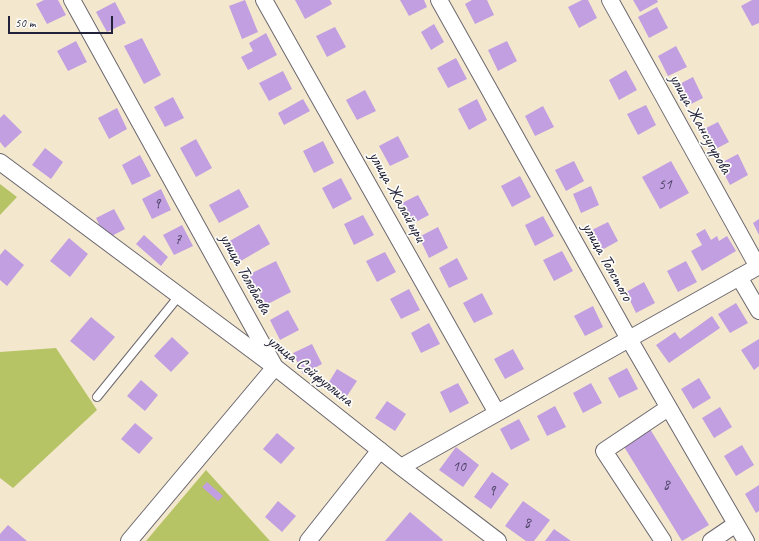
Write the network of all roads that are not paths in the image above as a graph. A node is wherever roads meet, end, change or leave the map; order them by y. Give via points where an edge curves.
1 (72, 0) edge
2 (264, 0) edge
3 (439, 0) edge
4 (610, 0) edge
5 (0, 162) edge
6 (758, 266) edge
7 (739, 277) junction
8 (179, 296) junction
9 (759, 310) edge
10 (629, 339) junction
11 (275, 367) junction
12 (97, 397) dead end
13 (668, 408) junction
14 (497, 413) junction
15 (380, 450) junction
16 (400, 467) junction
17 (736, 524) junction
18 (129, 541) edge
19 (308, 541) edge
20 (498, 541) edge
21 (663, 541) edge
22 (711, 541) edge
23 (746, 541) edge

1 - 11 street, улица Толебаева
2 - 14 street, улица Жалайыри
3 - 10 street, улица Толстого
4 - 6 street, улица Жансугурова
5 - 8 street, улица Сейфуллина
6 - 7 street
7 - 9 street
7 - 10 street
8 - 11 street, улица Сейфуллина
8 - 12 lane
10 - 13 street, улица Толстого
10 - 14 street
11 - 15 street, улица Сейфуллина
11 - 18 street
13 - 17 street, улица Толстого
13 - 21 street via 604,451
14 - 16 street
15 - 16 street, улица Сейфуллина
15 - 19 street
16 - 20 street, улица Сейфуллина
17 - 22 street
17 - 23 street, улица Толстого

